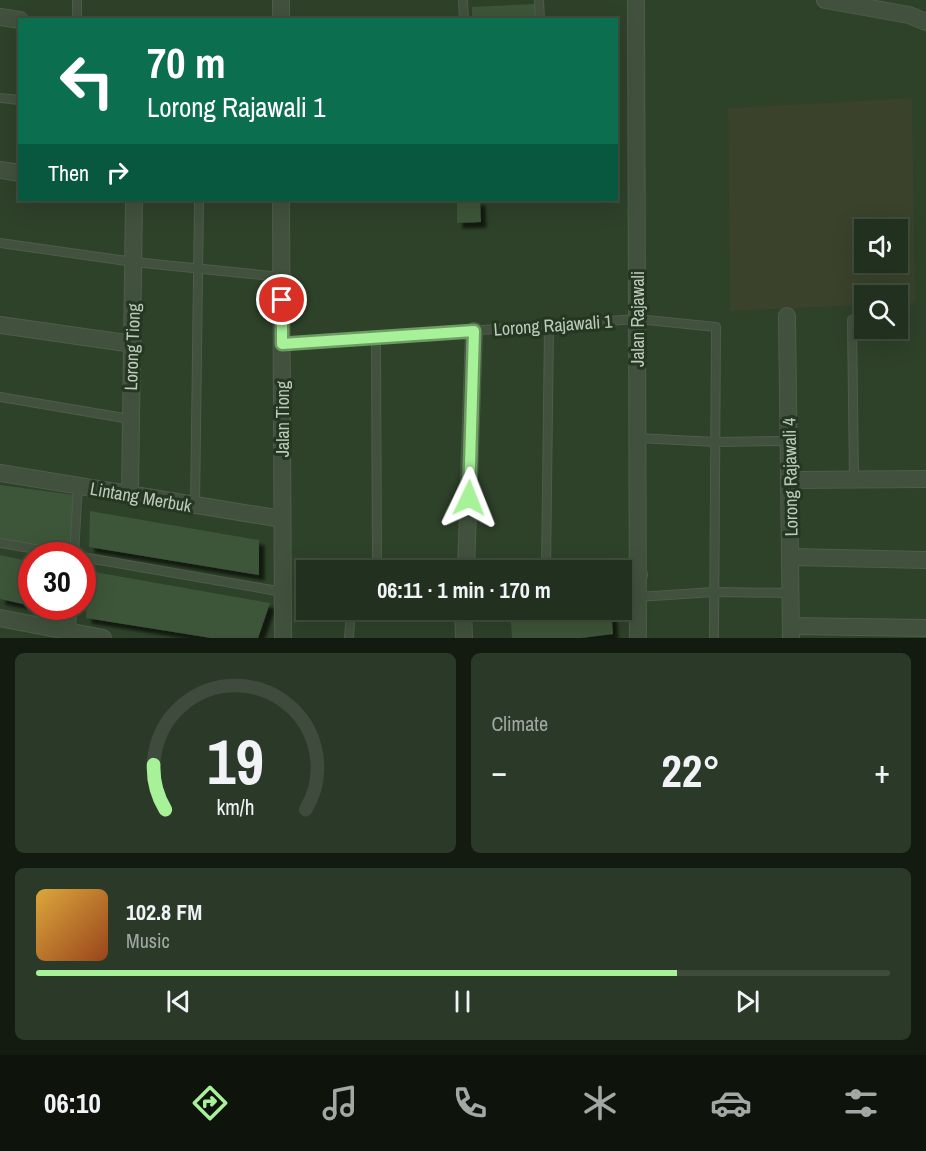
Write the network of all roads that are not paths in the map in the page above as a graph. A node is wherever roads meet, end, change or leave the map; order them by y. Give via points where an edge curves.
1 (77, 0) edge
2 (280, 0) edge
3 (463, 0) edge
4 (539, 0) edge
5 (636, 0) edge
6 (825, 0) edge
7 (0, 17) edge
8 (77, 18) edge
9 (281, 18) edge
10 (464, 18) edge
11 (540, 18) edge
12 (18, 20) edge
13 (926, 22) edge
14 (0, 98) edge
15 (18, 100) edge
16 (0, 170) edge
17 (18, 173) edge
18 (134, 201) edge
19 (199, 201) edge
20 (281, 201) edge
21 (0, 243) edge
22 (134, 262) junction
23 (198, 269) junction
24 (282, 277) junction
25 (787, 316) dead end
26 (637, 319) junction
27 (852, 320) dead end
28 (0, 325) edge
29 (549, 326) junction
30 (474, 331) junction
31 (376, 338) junction
32 (133, 344) junction
33 (282, 344) junction
34 (0, 397) edge
35 (130, 419) junction
36 (638, 438) junction
37 (789, 441) junction
38 (715, 442) junction
39 (0, 473) edge
40 (926, 479) edge
41 (789, 480) junction
42 (854, 480) junction
43 (78, 486) junction
44 (130, 495) junction
45 (195, 506) junction
46 (282, 519) junction
47 (73, 542) edge
48 (0, 543) edge
49 (18, 546) edge
50 (792, 557) junction
51 (96, 559) edge
52 (376, 560) edge
53 (466, 560) edge
54 (546, 560) edge
55 (926, 560) edge
56 (632, 575) edge
57 (639, 575) junction
58 (283, 592) junction
59 (714, 592) junction
60 (791, 593) junction
61 (638, 597) junction
62 (0, 618) edge
63 (71, 620) edge
64 (351, 620) edge
65 (463, 620) edge
66 (926, 628) edge
67 (71, 632) junction
68 (791, 632) edge
69 (103, 638) edge
70 (283, 638) edge
71 (350, 638) edge
72 (464, 638) edge
73 (638, 638) edge
74 (714, 638) edge

1 - 8 lane
2 - 9 street
3 - 10 lane
4 - 11 lane
5 - 26 street, Jalan Rajawali
6 - 13 street via 909,15
7 - 12 street
14 - 15 lane
16 - 17 street
18 - 22 street, Lorong Tiong
19 - 23 lane
20 - 24 street, Jalan Tiong
21 - 22 lane
22 - 23 lane
22 - 32 street, Lorong Tiong
23 - 24 lane
23 - 45 lane
24 - 33 street, Jalan Tiong
25 - 37 street, Lorong Rajawali 4
26 - 29 lane, Lorong Rajawali 1
26 - 36 street, Jalan Rajawali
26 - 38 lane, Lorong Rajawali 1 via 716,327
27 - 42 lane
28 - 32 street
29 - 30 lane, Lorong Rajawali 1
29 - 54 lane
30 - 31 lane, Lorong Rajawali 1
30 - 53 street
31 - 33 lane, Lorong Rajawali 1
31 - 52 lane
32 - 35 street, Lorong Tiong
33 - 46 street, Jalan Tiong
34 - 35 lane
35 - 44 street, Lorong Tiong
36 - 38 lane
36 - 57 street, Jalan Rajawali
37 - 38 lane
37 - 41 street, Lorong Rajawali 4
38 - 59 lane
39 - 43 street, Lintang Merbuk
40 - 42 street
41 - 42 street
41 - 50 street, Lorong Rajawali 4
43 - 44 street, Lintang Merbuk
43 - 47 lane
44 - 45 street, Lintang Merbuk
45 - 46 street, Lintang Merbuk
46 - 58 street, Jalan Tiong
48 - 49 lane
50 - 55 street
50 - 60 street, Lorong Rajawali 4
51 - 58 lane
56 - 57 street
57 - 61 street, Jalan Rajawali
58 - 70 street, Jalan Tiong
59 - 60 lane
59 - 61 lane
59 - 74 lane
60 - 68 street, Lorong Rajawali 4
61 - 73 street, Jalan Rajawali
62 - 67 street
63 - 67 lane
64 - 71 lane
65 - 72 street
66 - 68 street
67 - 69 street

